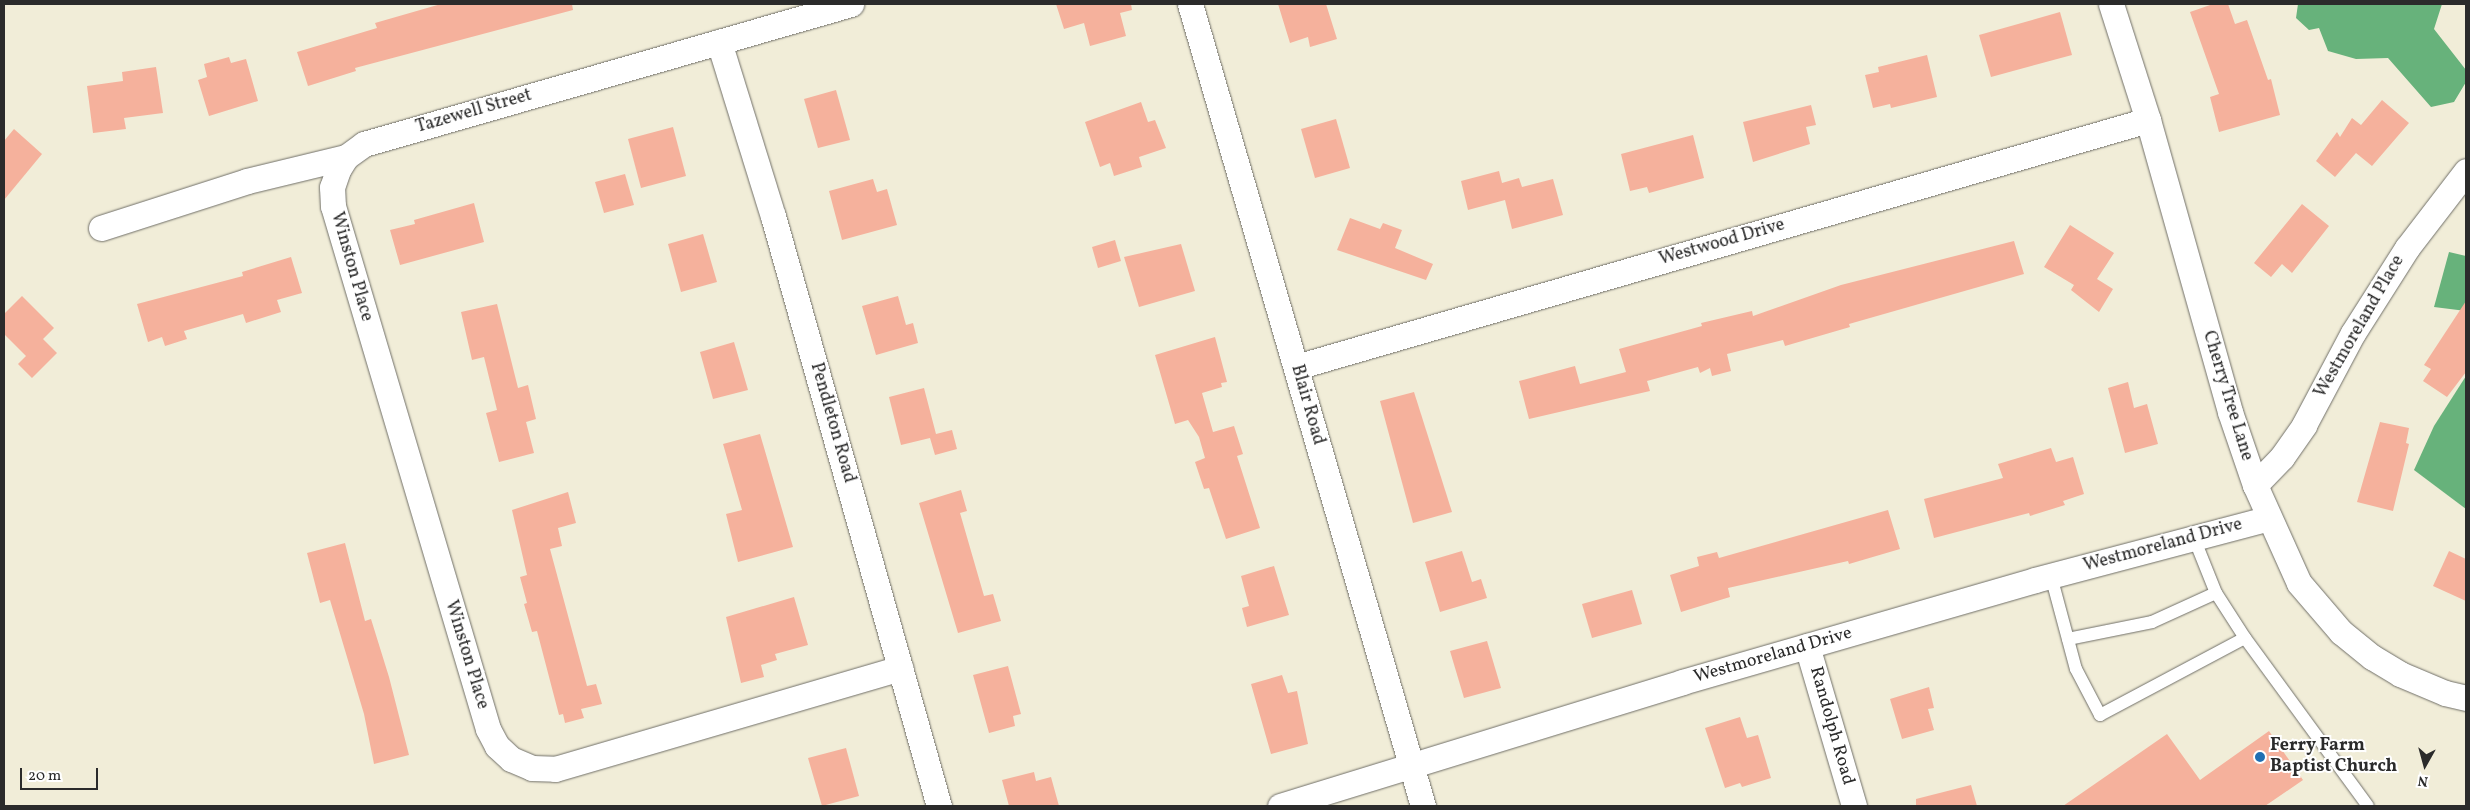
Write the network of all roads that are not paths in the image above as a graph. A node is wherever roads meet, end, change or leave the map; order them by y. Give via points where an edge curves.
1 (852, 4) edge
2 (1190, 4) edge
3 (2111, 4) edge
4 (719, 42) junction
5 (2148, 120) junction
6 (346, 157) junction
7 (2466, 171) edge
8 (101, 228) dead end
9 (1296, 367) junction
10 (2255, 485) junction
11 (2269, 518) junction
12 (2194, 538) junction
13 (2050, 576) junction
14 (2216, 593) junction
15 (2245, 638) junction
16 (2068, 639) junction
17 (1807, 646) junction
18 (901, 668) junction
19 (2466, 698) edge
20 (1411, 767) junction
21 (939, 806) edge
22 (1280, 806) edge
23 (1423, 806) edge
24 (1854, 806) edge
25 (2368, 806) edge

1 - 4 street, Tazewell Street
2 - 9 street, Blair Road
3 - 5 street, Cherry Tree Lane
4 - 6 street, Tazewell Street via 364,144
4 - 18 street, Pendleton Road via 773,216
5 - 9 street, Westwood Drive
5 - 10 street, Cherry Tree Lane via 2230,412
6 - 8 street, Tazewell Street via 247,181
6 - 18 street, Winston Place via 332,187 333,206 488,729 504,753 532,768 555,768
7 - 10 street, Westmoreland Place via 2407,248 2353,334 2304,425 2282,457
9 - 20 street, Blair Road
10 - 11 street, Cherry Tree Lane
11 - 12 street, Westmoreland Drive
11 - 19 street, Cherry Tree Lane via 2299,583 2341,632 2400,674
12 - 13 street, Westmoreland Drive
12 - 14 lane
13 - 16 lane
13 - 17 street, Westmoreland Drive
14 - 15 lane
14 - 16 lane via 2152,622
15 - 16 lane via 2100,715 2076,668
15 - 25 lane
17 - 20 street, Westmoreland Drive
17 - 24 street, Randolph Road
18 - 21 street, Pendleton Road
20 - 22 street, Westmoreland Drive
20 - 23 street, Blair Road

